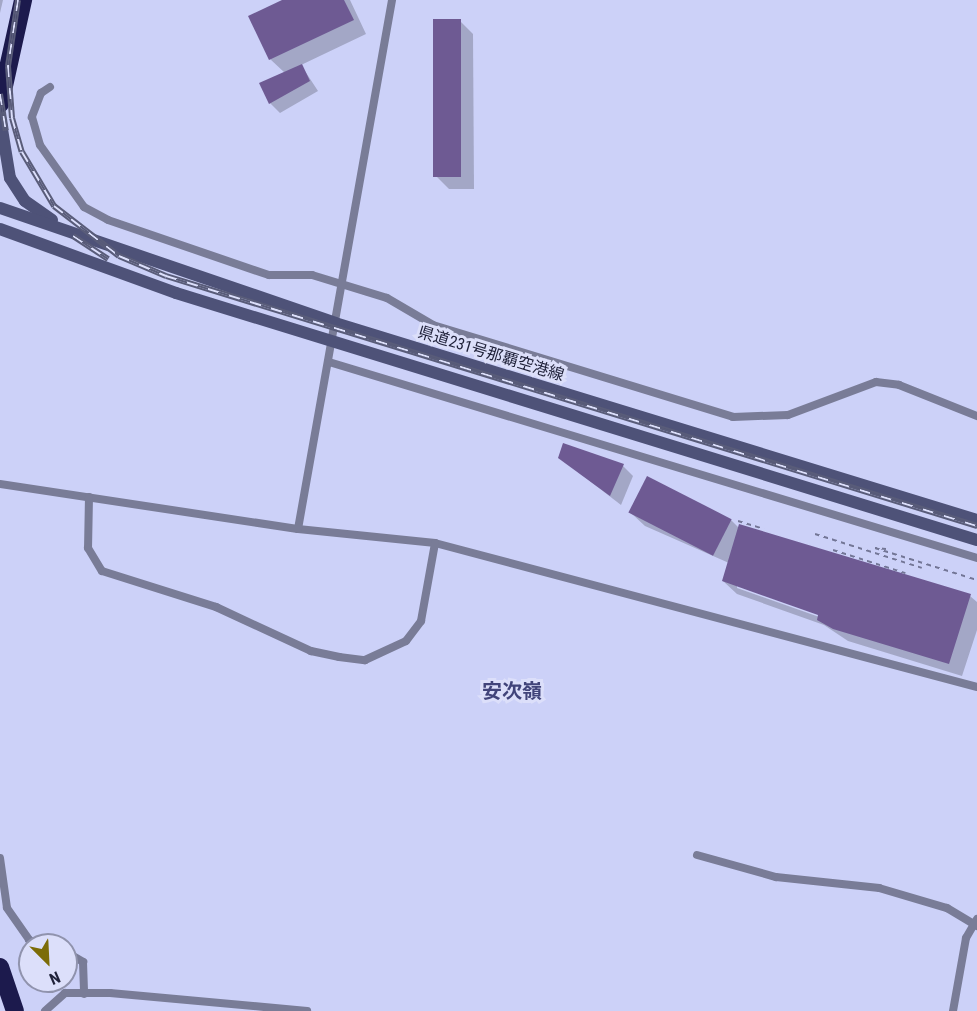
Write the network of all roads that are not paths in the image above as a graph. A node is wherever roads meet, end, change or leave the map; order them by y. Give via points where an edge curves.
1 (23, 0) edge
2 (392, 0) edge
3 (50, 87) dead end
4 (0, 104) edge
5 (0, 117) edge
6 (0, 208) edge
7 (0, 229) edge
8 (71, 232) junction
9 (342, 284) junction
10 (335, 323) junction
11 (332, 342) junction
12 (328, 362) junction
13 (977, 416) edge
14 (0, 484) edge
15 (89, 497) junction
16 (977, 520) edge
17 (298, 529) junction
18 (977, 540) edge
19 (435, 543) junction
20 (977, 558) edge
21 (977, 687) edge
22 (697, 855) dead end
23 (0, 858) edge
24 (976, 924) edge
25 (24, 933) edge
26 (78, 959) edge
27 (0, 967) edge
28 (84, 994) junction
29 (15, 1011) edge
30 (45, 1011) edge
31 (307, 1011) edge
32 (953, 1011) edge

1 - 4 highway
2 - 9 lane
3 - 9 lane via 41,93 32,117 51,165 84,207 108,220 269,275 312,275
5 - 8 main road via 14,185 33,207
6 - 8 main road, 県道231号那覇空港線
7 - 11 main road via 176,293
8 - 10 main road, 県道231号那覇空港線
9 - 10 lane
9 - 13 lane via 387,298 433,325 733,417 789,415 876,382 899,385
10 - 11 lane
10 - 16 main road, 県道231号那覇空港線
11 - 12 lane
11 - 18 main road
12 - 17 lane
12 - 20 lane
14 - 15 lane
15 - 17 lane
15 - 19 lane via 88,548 102,571 216,607 311,651 339,657 365,660 406,641 422,621
17 - 19 lane
19 - 21 lane
22 - 24 lane via 776,877 879,888 946,908
23 - 25 lane via 7,908
24 - 32 lane
26 - 28 lane via 83,962
27 - 29 highway
28 - 30 lane via 65,993
28 - 31 lane

